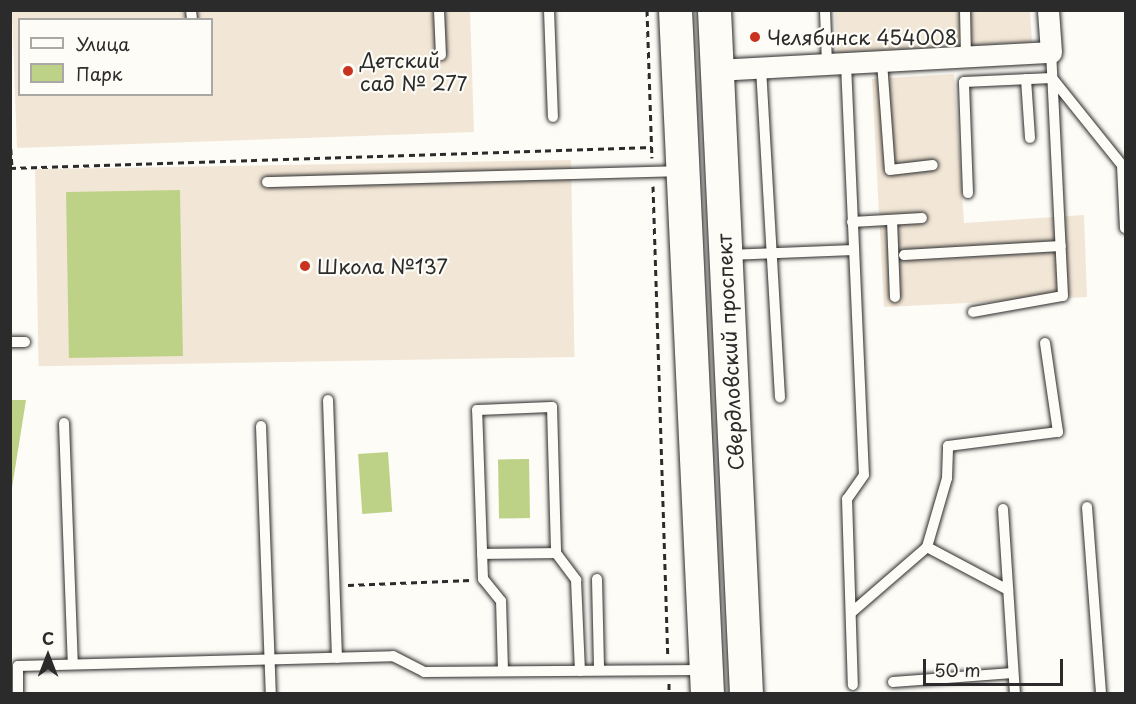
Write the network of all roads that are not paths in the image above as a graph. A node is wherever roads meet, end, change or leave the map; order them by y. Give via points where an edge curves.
1 (439, 10) edge
2 (549, 10) edge
3 (675, 10) edge
4 (714, 10) edge
5 (825, 10) edge
6 (965, 10) edge
7 (1048, 10) edge
8 (1051, 52) junction
9 (441, 55) dead end
10 (966, 57) junction
11 (882, 62) junction
12 (836, 64) junction
13 (761, 68) junction
14 (717, 70) junction
15 (1052, 78) junction
16 (1026, 79) junction
17 (553, 117) dead end
18 (1030, 138) dead end
19 (933, 165) dead end
20 (668, 171) junction
21 (267, 182) dead end
22 (968, 193) dead end
23 (922, 218) dead end
24 (892, 220) junction
25 (852, 222) junction
26 (1125, 228) edge
27 (1061, 246) junction
28 (854, 250) junction
29 (771, 253) junction
30 (726, 255) junction
31 (904, 255) dead end
32 (895, 297) dead end
33 (973, 312) dead end
34 (10, 342) edge
35 (26, 342) dead end
36 (1045, 343) dead end
37 (780, 397) dead end
38 (328, 400) dead end
39 (64, 423) dead end
40 (261, 426) dead end
41 (1087, 507) dead end
42 (1003, 509) dead end
43 (927, 547) junction
44 (556, 553) junction
45 (482, 554) junction
46 (597, 579) dead end
47 (1008, 590) junction
48 (852, 612) junction
49 (337, 658) junction
50 (268, 660) junction
51 (73, 664) junction
52 (599, 670) junction
53 (503, 671) junction
54 (580, 671) junction
55 (1013, 673) junction
56 (706, 682) edge
57 (893, 682) dead end
58 (853, 685) dead end
59 (18, 693) edge
60 (271, 693) edge
61 (746, 693) edge
62 (1015, 693) edge
63 (1101, 693) edge

1 - 9 lane
2 - 17 lane
3 - 20 main road, Свердловский проспект
4 - 14 main road, Свердловский проспект
5 - 12 lane
6 - 10 lane
7 - 8 street
8 - 10 street
8 - 15 lane
10 - 11 street
11 - 12 street
11 - 19 lane via 890,170
12 - 13 street
12 - 25 lane
13 - 14 street
13 - 29 lane
14 - 30 main road, Свердловский проспект
15 - 16 lane
15 - 26 lane via 1122,165
15 - 27 lane
16 - 18 lane
16 - 22 lane via 964,82
20 - 21 lane
20 - 56 main road, Свердловский проспект
23 - 24 lane
24 - 25 lane
24 - 32 lane
25 - 28 lane
27 - 31 lane
27 - 33 lane via 1063,296
28 - 29 lane
28 - 48 lane via 864,475 847,499
29 - 30 lane
29 - 37 lane
30 - 61 main road, Свердловский проспект
34 - 35 lane
36 - 43 lane via 1058,432 948,446 947,478
38 - 49 lane
39 - 51 lane
40 - 50 lane
41 - 63 lane
42 - 47 lane
43 - 47 lane
43 - 48 lane
44 - 45 lane
44 - 45 lane via 552,407 477,410
44 - 54 lane via 576,580
45 - 53 lane via 483,579 501,601
46 - 52 lane
47 - 55 lane
48 - 58 lane
49 - 50 lane
49 - 53 lane via 393,656 424,672
50 - 51 lane
50 - 60 lane
51 - 59 lane via 18,666
52 - 54 lane
52 - 56 lane via 669,669
53 - 54 lane
55 - 57 lane
55 - 62 lane

